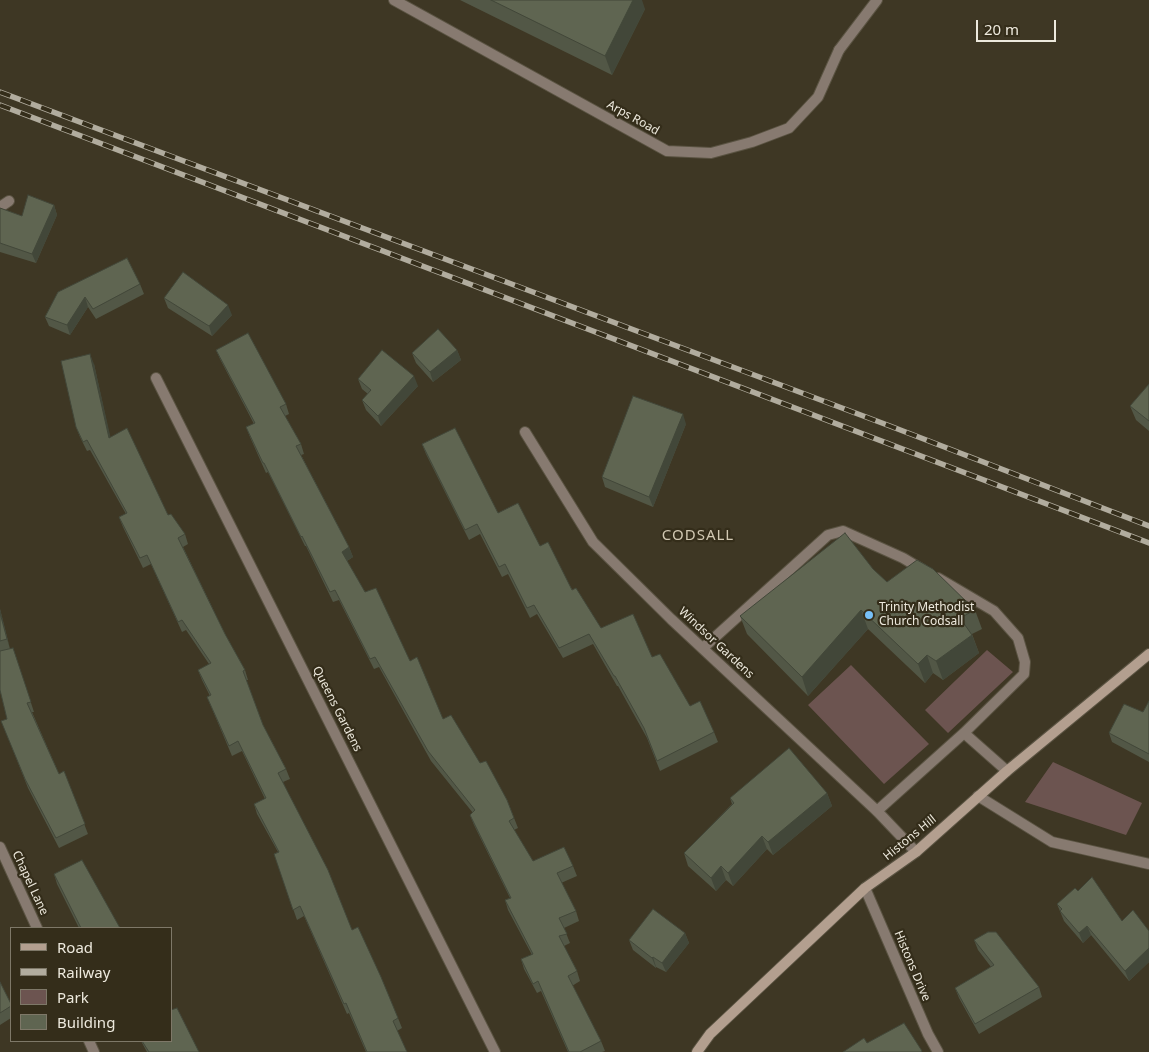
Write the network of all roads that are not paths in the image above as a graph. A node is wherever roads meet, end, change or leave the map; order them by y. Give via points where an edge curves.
1 (395, 0) edge
2 (876, 0) edge
3 (156, 378) dead end
4 (525, 432) dead end
5 (703, 648) junction
6 (1149, 654) edge
7 (964, 733) junction
8 (1007, 771) junction
9 (978, 796) junction
10 (877, 811) junction
11 (0, 848) edge
12 (916, 852) junction
13 (1149, 864) edge
14 (866, 888) junction
15 (38, 927) edge
16 (495, 1052) edge
17 (697, 1052) edge
18 (938, 1052) edge

1 - 2 street, Arps Road via 667,151 711,153 789,128 818,97 839,50
3 - 16 street, Queens Gardens
4 - 5 street, Windsor Gardens via 593,542
5 - 7 street via 828,535 843,531 903,558 994,611 1018,638 1025,662 1024,674
5 - 10 street, Windsor Gardens
6 - 8 street, Histons Hill
7 - 8 street
7 - 10 street
8 - 9 street, Histons Hill
9 - 12 street, Histons Hill
9 - 13 street via 1052,842
10 - 12 street, Windsor Gardens
11 - 15 street, Chapel Lane
12 - 14 street, Histons Hill
14 - 17 street, Histons Hill via 710,1034
14 - 18 street, Histons Drive

